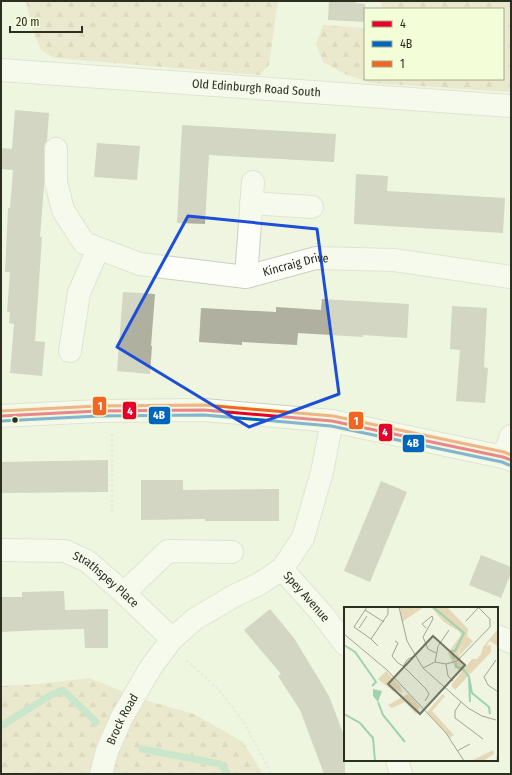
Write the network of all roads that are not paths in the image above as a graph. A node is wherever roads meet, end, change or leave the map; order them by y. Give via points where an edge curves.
1 (1, 70) edge
2 (511, 106) edge
3 (56, 149) dead end
4 (253, 182) dead end
5 (251, 203) junction
6 (312, 207) dead end
7 (91, 246) junction
8 (246, 277) junction
9 (511, 277) edge
10 (70, 351) dead end
11 (1, 416) edge
12 (332, 421) junction
13 (511, 436) edge
14 (507, 459) edge
15 (1, 550) edge
16 (232, 552) dead end
17 (282, 569) junction
18 (124, 593) junction
19 (498, 636) edge
20 (511, 642) edge
21 (344, 643) edge
22 (177, 648) junction
23 (397, 761) edge
24 (101, 774) edge
25 (401, 774) edge

1 - 2 street, Old Edinburgh Road South
3 - 7 street via 56,182 63,210
4 - 5 street
5 - 6 street
5 - 8 street
7 - 8 street, Kincraig Drive via 140,264
7 - 10 street via 79,293
8 - 9 street, Kincraig Drive via 316,258 394,260
11 - 12 street via 98,411 204,410
12 - 14 street
12 - 17 street via 322,472 303,538
13 - 14 street
15 - 18 street, Strathspey Place via 65,550 87,561
16 - 18 street via 168,551
17 - 21 street, Spey Avenue
17 - 22 street, Brock Road via 195,619
18 - 22 street, Strathspey Place
19 - 20 street
22 - 24 street, Brock Road via 151,667 106,751
23 - 25 street

